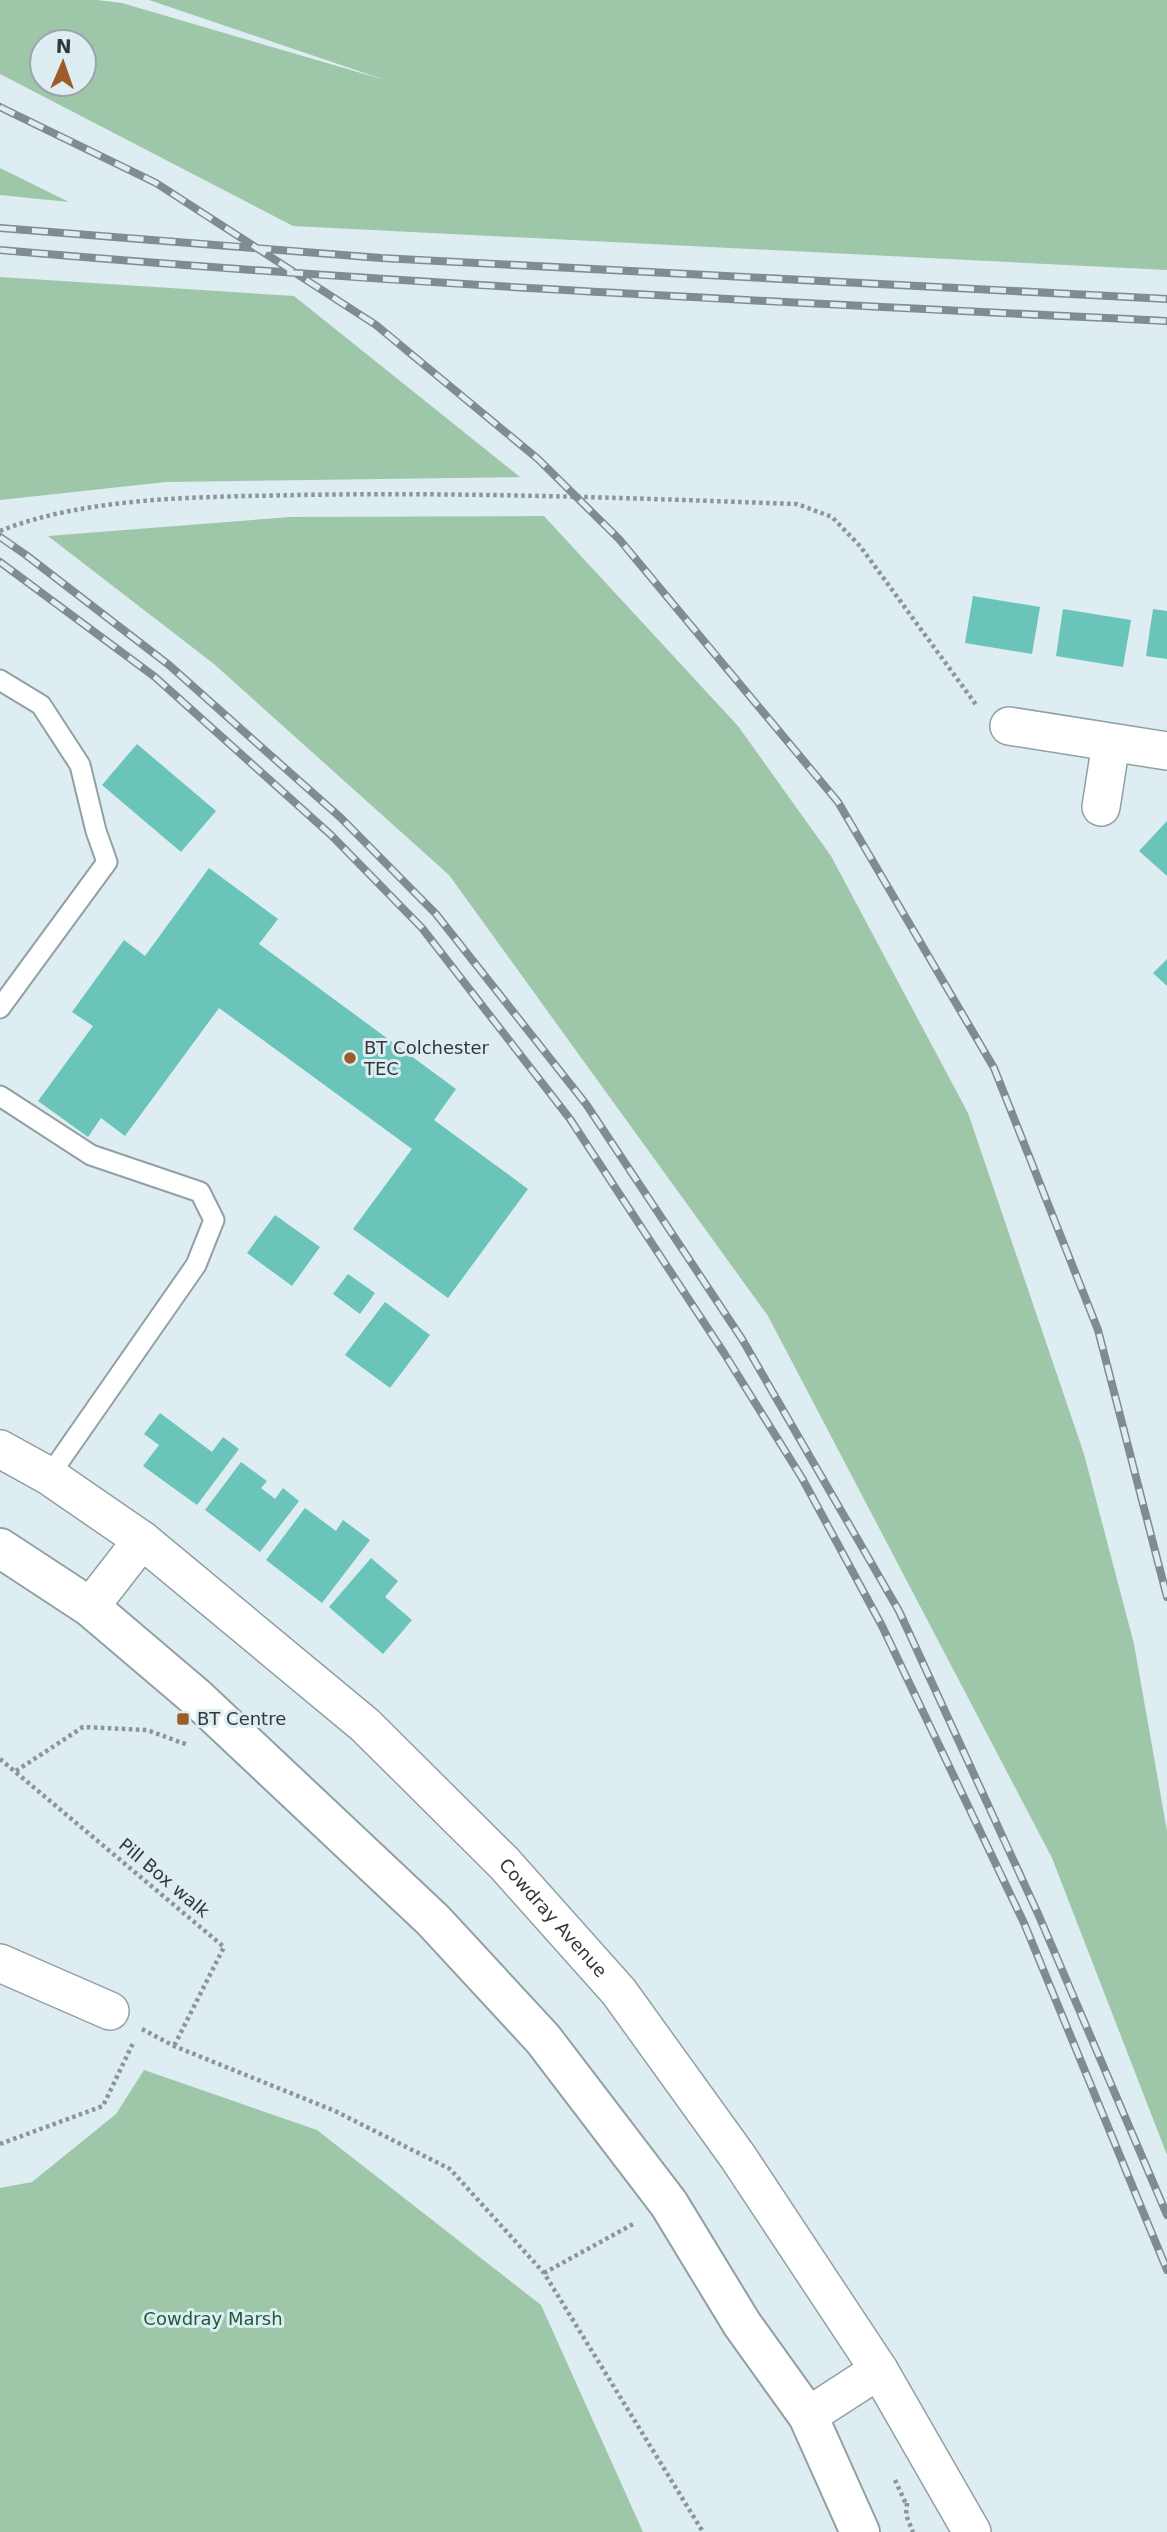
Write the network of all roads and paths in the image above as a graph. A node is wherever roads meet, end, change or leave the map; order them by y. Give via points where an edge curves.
1 (0, 531) edge
2 (0, 680) edge
3 (1009, 726) joint
4 (1111, 743) junction
5 (1167, 751) edge
6 (1101, 807) dead end
7 (1, 1006) edge
8 (0, 1096) edge
9 (0, 1449) edge
10 (49, 1476) junction
11 (142, 1540) junction
12 (0, 1548) edge
13 (0, 1565) edge
14 (90, 1607) junction
15 (200, 1749) dead end
16 (0, 1759) edge
17 (16, 1771) junction
18 (0, 1962) edge
19 (125, 2020) junction
20 (174, 2046) junction
21 (0, 2144) edge
22 (669, 2204) junction
23 (544, 2273) junction
24 (879, 2370) junction
25 (808, 2416) junction
26 (703, 2532) edge
27 (860, 2532) edge
28 (972, 2532) edge

1 - 3 path via 78,509 207,497 486,494 797,504 832,517 860,546 990,723
2 - 7 lane via 41,705 80,765 107,862
3 - 4 street
4 - 5 street
4 - 6 street
8 - 10 lane via 91,1155 200,1192 214,1220 196,1265
9 - 10 street, Cowdray Avenue
10 - 11 street, Cowdray Avenue
11 - 14 street
11 - 24 street, Cowdray Avenue via 365,1725 504,1863 619,1992 738,2157
12 - 14 main road
13 - 14 main road
14 - 22 main road via 207,1706 433,1920 543,2039
15 - 17 path via 148,1730 83,1727
16 - 17 path, Pill Box walk
17 - 20 path, Pill Box walk via 225,1947
18 - 19 street
19 - 20 path
19 - 21 path via 103,2106
20 - 23 path via 335,2111 450,2169
22 - 23 path
22 - 25 main road via 742,2324
23 - 26 path
24 - 25 street
24 - 28 street, Cowdray Avenue
25 - 27 main road

